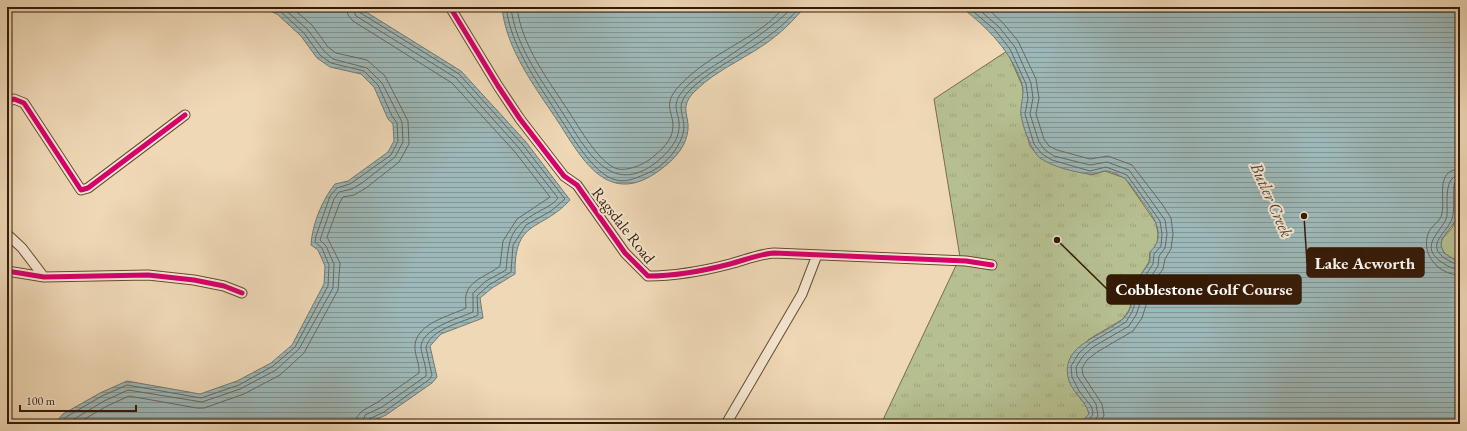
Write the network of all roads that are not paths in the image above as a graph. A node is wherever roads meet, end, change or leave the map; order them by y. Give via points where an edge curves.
1 (450, 7) edge
2 (7, 102) edge
3 (185, 115) dead end
4 (7, 234) edge
5 (816, 255) junction
6 (992, 264) dead end
7 (7, 271) edge
8 (44, 277) junction
9 (242, 293) dead end
10 (726, 424) edge

1 - 5 street, Ragsdale Road via 520,119 564,176 577,185 625,253 648,276 688,273 763,254
2 - 3 street via 14,99 24,103 81,190 88,188
4 - 8 street via 22,248
5 - 6 street, Ragsdale Road via 966,260
5 - 10 street via 802,294
7 - 8 street
8 - 9 street via 148,276 194,280 224,286

